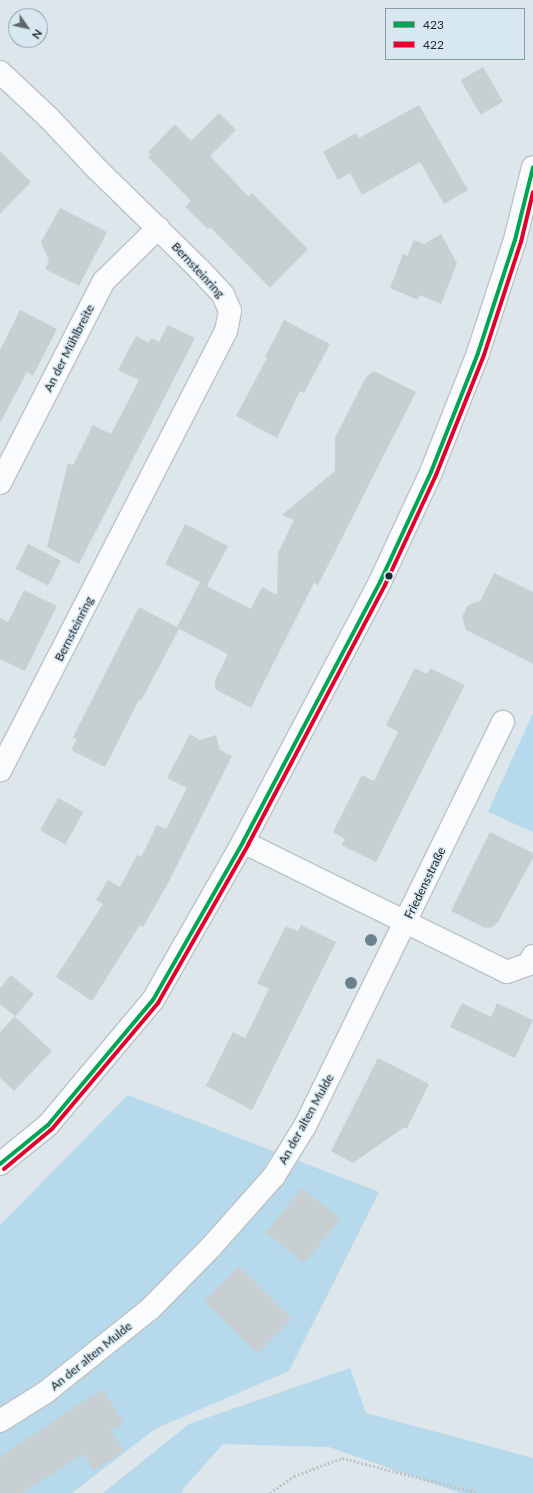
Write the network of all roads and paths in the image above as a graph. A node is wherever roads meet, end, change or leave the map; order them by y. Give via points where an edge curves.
1 (0, 72) edge
2 (533, 167) edge
3 (158, 228) junction
4 (0, 483) edge
5 (503, 722) dead end
6 (0, 770) edge
7 (243, 842) junction
8 (406, 923) junction
9 (533, 956) edge
10 (0, 1164) edge
11 (0, 1421) edge
12 (270, 1493) edge
13 (478, 1493) edge

1 - 3 street, Bernsteinring
2 - 7 street via 515,240 478,353 430,472 380,582
3 - 4 street, An der Mühlbreite via 104,281
3 - 6 street, Bernsteinring via 223,295 230,311 226,331
5 - 8 street, Friedensstraße
7 - 8 street, Friedensstraße
7 - 10 street via 153,1000 48,1125
8 - 9 street via 507,972 529,964
8 - 11 street, An der alten Mulde via 305,1126 274,1176 211,1247 150,1309 46,1392
12 - 13 path via 294,1476 342,1458

